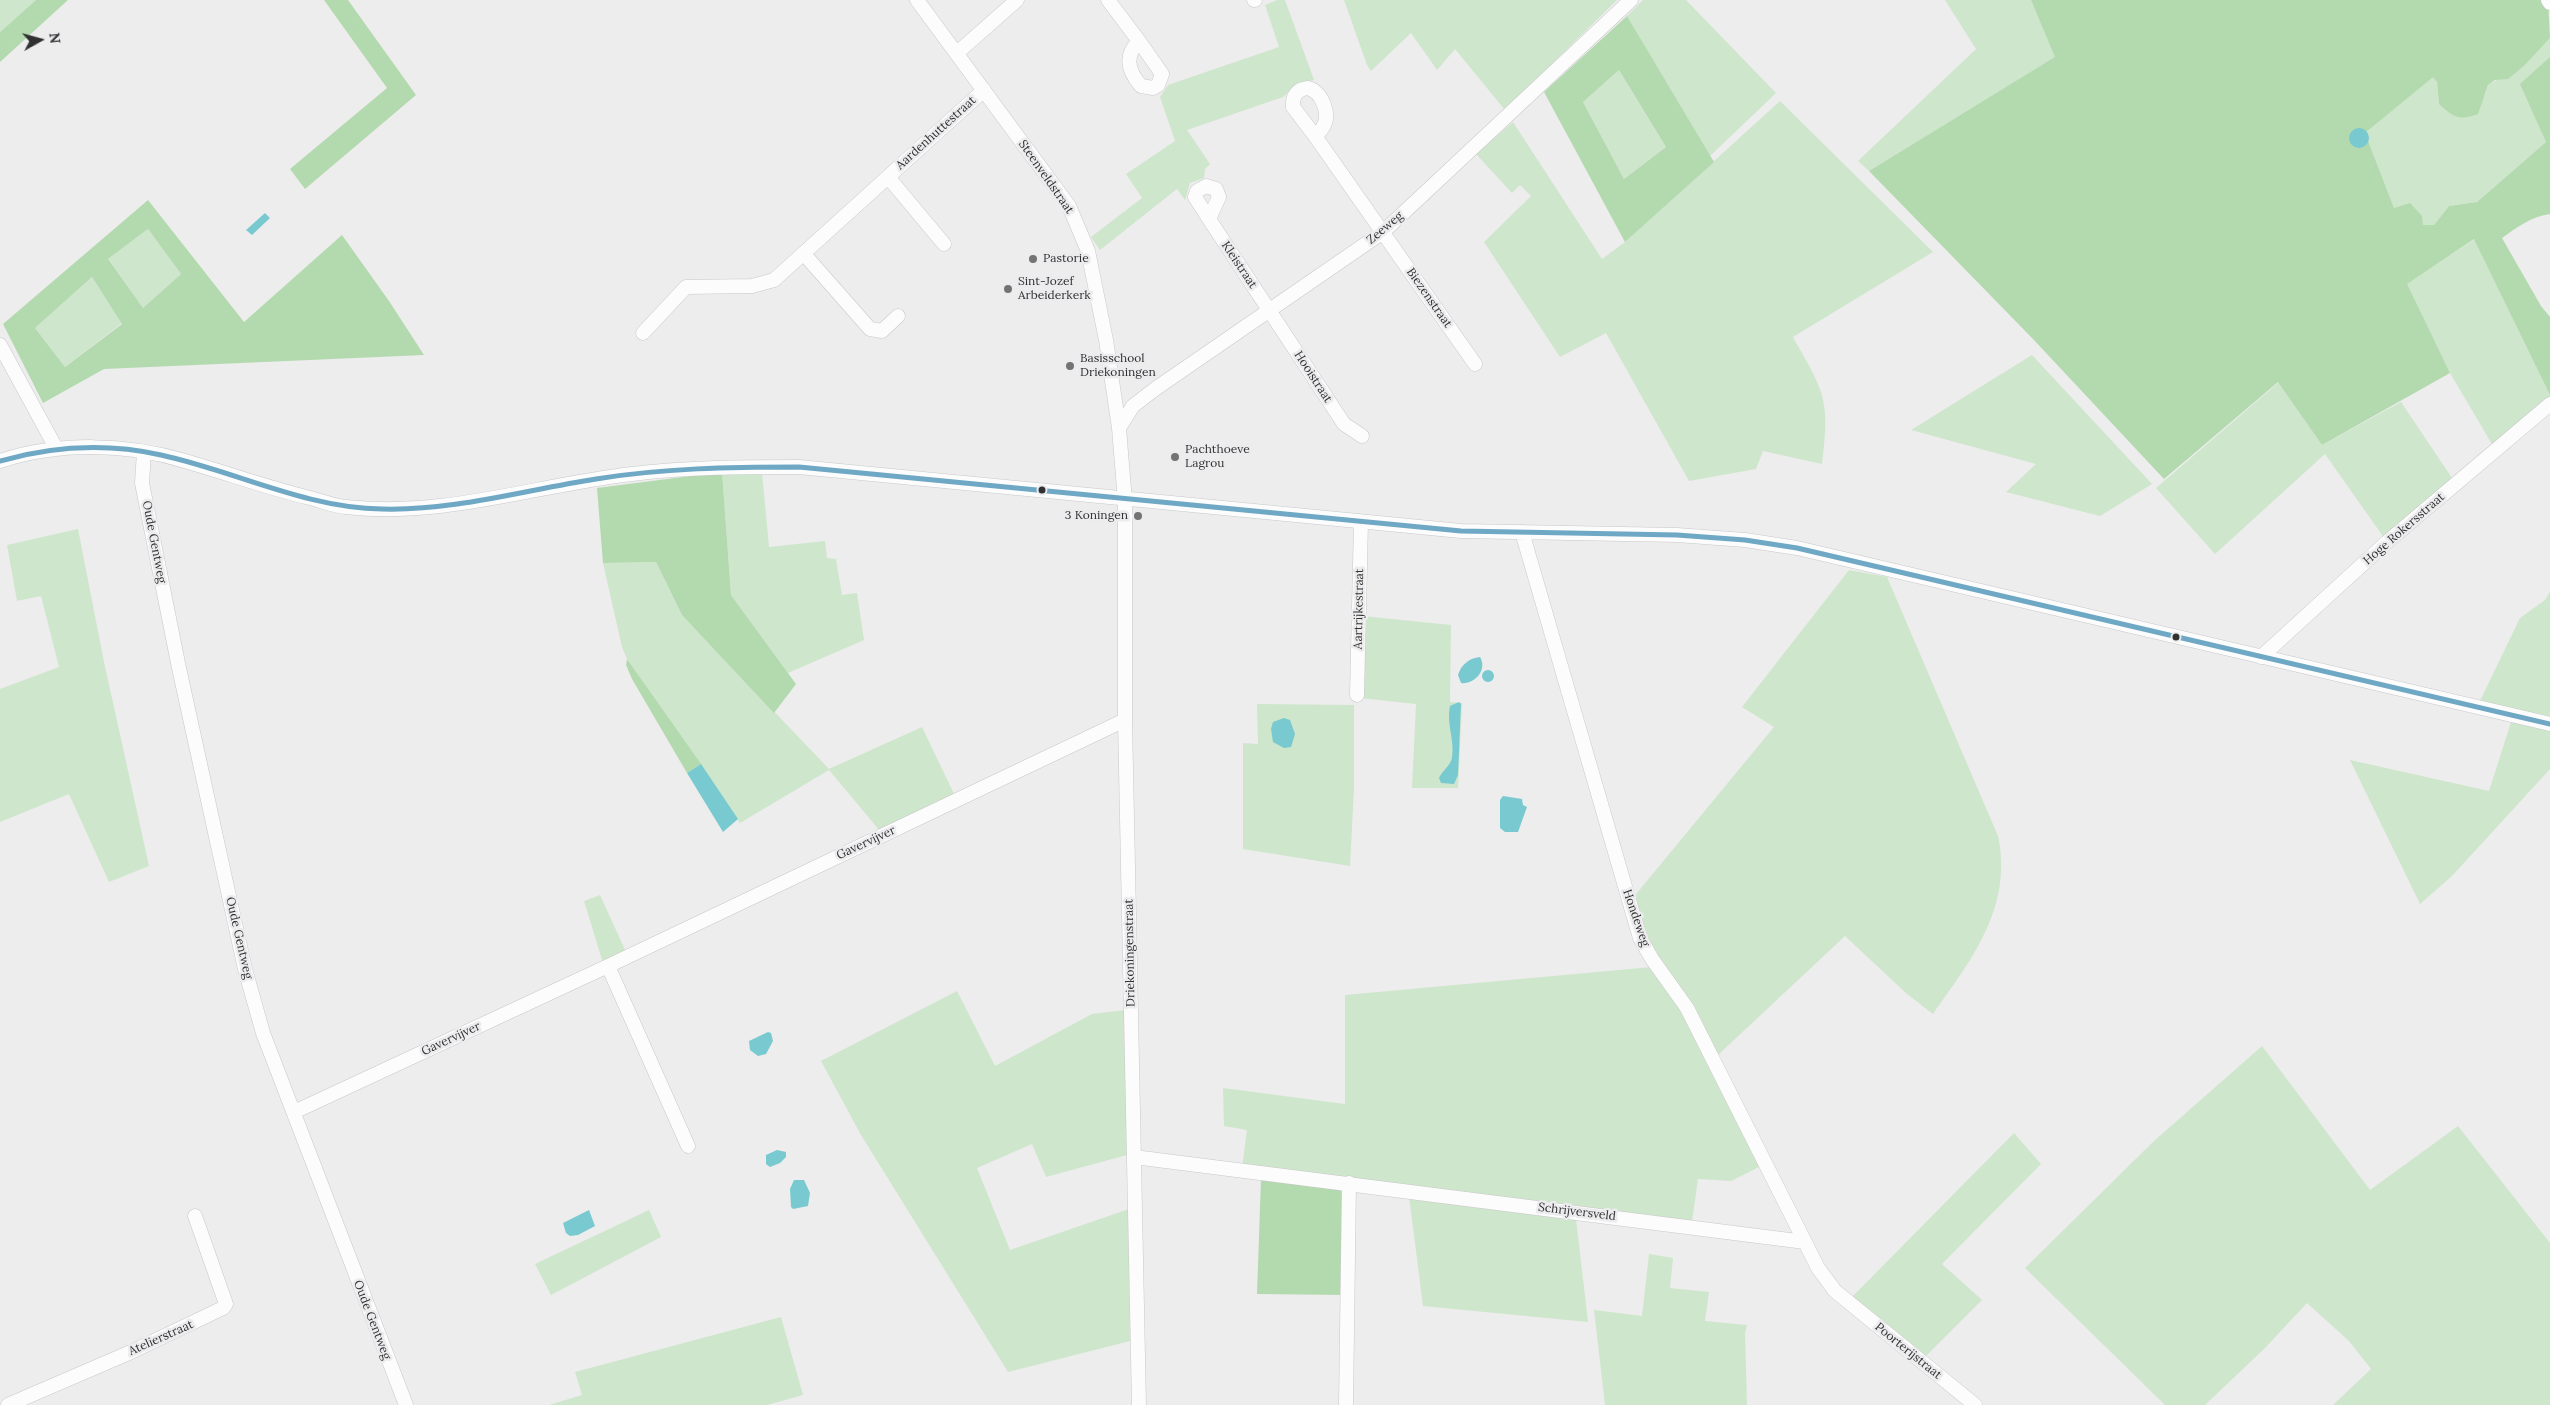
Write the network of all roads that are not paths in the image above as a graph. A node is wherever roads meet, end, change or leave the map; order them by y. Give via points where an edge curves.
1 (918, 0) edge
2 (1017, 0) edge
3 (1108, 0) edge
4 (1630, 0) edge
5 (1139, 41) dead end
6 (957, 53) junction
7 (984, 90) junction
8 (1314, 136) dead end
9 (888, 177) junction
10 (1209, 219) dead end
11 (1383, 232) junction
12 (944, 244) dead end
13 (804, 254) junction
14 (1270, 311) junction
15 (898, 316) dead end
16 (643, 333) dead end
17 (0, 346) edge
18 (1475, 364) dead end
19 (2550, 404) edge
20 (1119, 428) junction
21 (1362, 436) dead end
22 (56, 448) junction
23 (144, 452) junction
24 (0, 461) edge
25 (1125, 501) junction
26 (1361, 522) junction
27 (1522, 532) junction
28 (2261, 657) junction
29 (1358, 695) dead end
30 (1125, 720) junction
31 (2550, 724) edge
32 (608, 966) junction
33 (294, 1112) junction
34 (688, 1146) dead end
35 (1134, 1157) junction
36 (1349, 1183) junction
37 (195, 1216) dead end
38 (1804, 1242) junction
39 (1841, 1296) joint
40 (8, 1405) edge
41 (406, 1405) edge
42 (1139, 1405) edge
43 (1346, 1405) edge
44 (1975, 1405) edge

1 - 6 street, Steenveldstraat
2 - 6 street
3 - 5 street
4 - 11 street, Zeeweg
6 - 7 street, Steenveldstraat
7 - 9 street, Aardenhuttestraat
7 - 20 street, Steenveldstraat via 1068,206 1082,235 1102,311
8 - 11 street, Biezenstraat
9 - 12 street, Aardenhuttestraat
9 - 13 street, Aardenhuttestraat
10 - 14 street, Kleistraat
11 - 14 street, Zeeweg
11 - 18 street, Biezenstraat
13 - 15 street via 870,329 882,331
13 - 16 street, Aardenhuttestraat via 774,280 752,286 686,287
14 - 20 street, Zeeweg via 1133,406
14 - 21 street, Hooistraat via 1344,424
17 - 22 street
19 - 28 street, Hoge Rokersstraat via 2387,542
20 - 25 street, Steenveldstraat
22 - 23 street via 104,447
22 - 24 street
23 - 25 street via 183,460 263,487 344,507 397,510 470,503 631,474 755,467 800,468
23 - 33 street, Oude Gentweg via 141,467 144,493 245,969 263,1033
25 - 26 street
25 - 30 street, Driekoningenstraat
26 - 27 street via 1461,531
26 - 29 street, Aartrijkestraat
27 - 28 street via 1677,535 1797,548
27 - 38 street, Hondeweg via 1640,938 1687,1008
28 - 31 street
30 - 32 street, Gavervijver
30 - 35 street, Driekoningenstraat
32 - 33 street, Gavervijver
32 - 34 street
33 - 41 street, Oude Gentweg
35 - 36 street, Schrijversveld
35 - 42 street, Driekoningenstraat
36 - 38 street, Schrijversveld
36 - 43 street
37 - 40 street, Atelierstraat via 222,1288 226,1304 223,1308
38 - 39 street, Hondeweg via 1818,1268
39 - 44 street, Poorterijstraat

